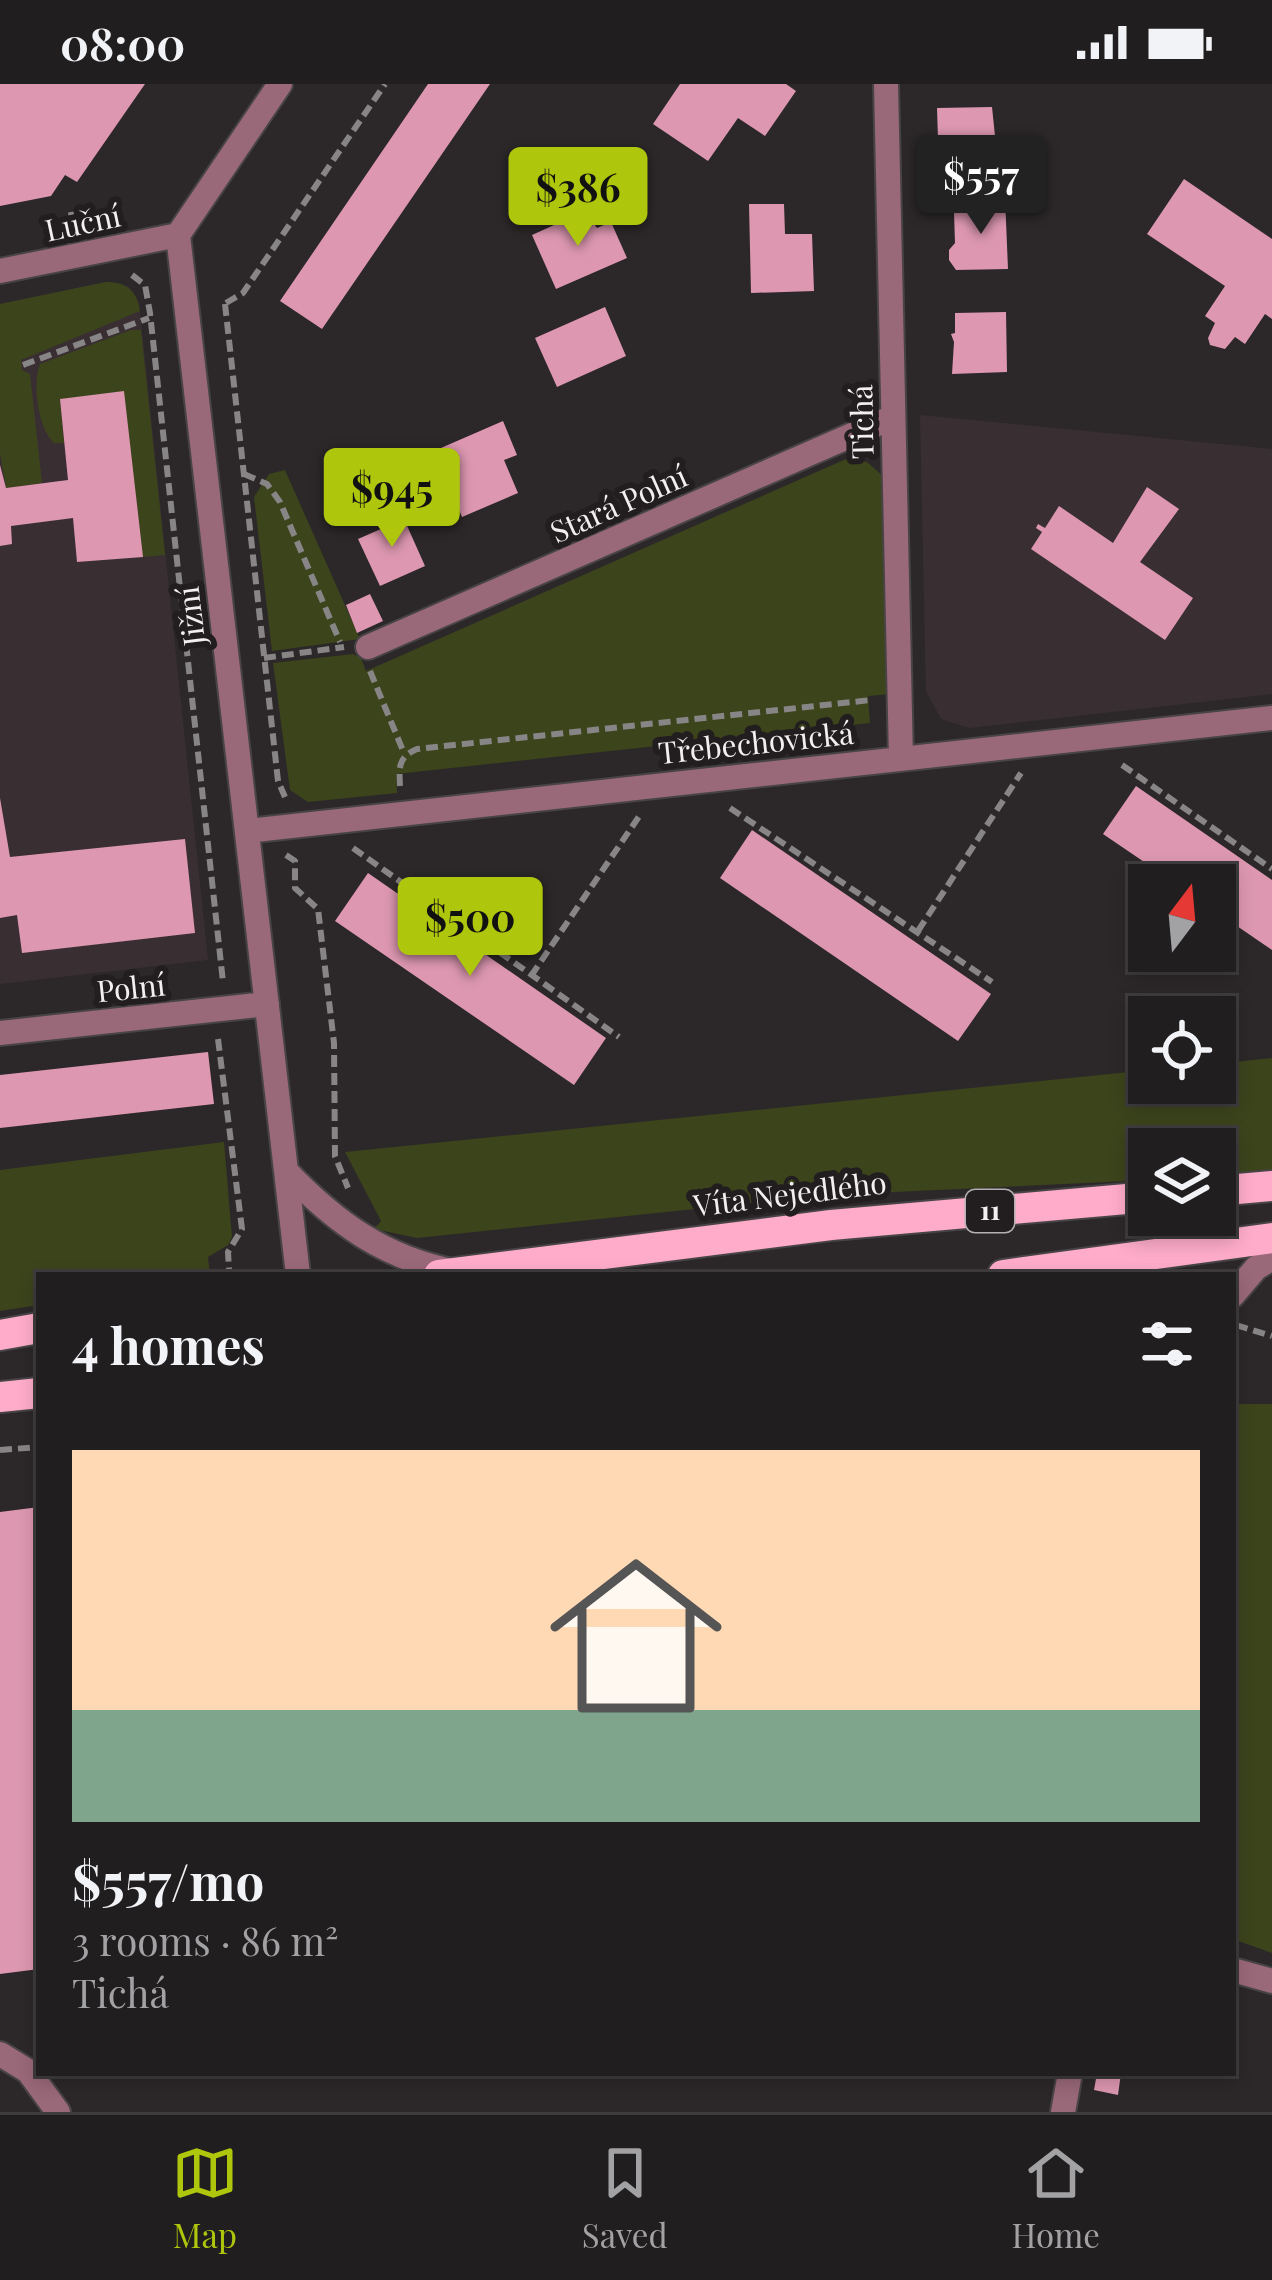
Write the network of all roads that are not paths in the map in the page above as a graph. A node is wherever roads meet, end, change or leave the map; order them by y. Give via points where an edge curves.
1 (280, 84) edge
2 (886, 84) edge
3 (178, 235) junction
4 (0, 272) edge
5 (893, 417) junction
6 (356, 647) road end
7 (1272, 718) edge
8 (901, 759) junction
9 (247, 831) junction
10 (267, 1004) junction
11 (0, 1033) edge
12 (286, 1171) junction
13 (1272, 1186) edge
14 (1236, 1189) edge
15 (1128, 1198) edge
16 (1272, 1238) edge
17 (1272, 1258) edge
18 (298, 1272) edge
19 (442, 1272) edge
20 (464, 1272) edge
21 (1025, 1272) edge
22 (1236, 1291) edge
23 (36, 1329) edge
24 (0, 1335) edge
25 (36, 1393) edge
26 (0, 1397) edge
27 (1236, 1971) edge
28 (1272, 1981) edge
29 (0, 2054) edge
30 (1069, 2076) edge
31 (58, 2112) edge
32 (1063, 2112) edge

1 - 3 street
2 - 5 street, Tichá
3 - 4 street, Luční
3 - 9 street, Jižní
5 - 6 street, Stará Polní
5 - 8 street, Tichá
7 - 8 street, Třebechovická
8 - 9 street, Třebechovická
9 - 10 street, Jižní
10 - 11 street, Polní
10 - 12 street, Jižní
12 - 18 street, Jižní
12 - 19 street via 355,1234
13 - 14 main road
15 - 20 main road, Víta Nejedlého / 11
16 - 21 main road, 11
17 - 22 street
23 - 24 main road
25 - 26 main road
27 - 28 street
29 - 31 street via 28,2071
30 - 32 street

